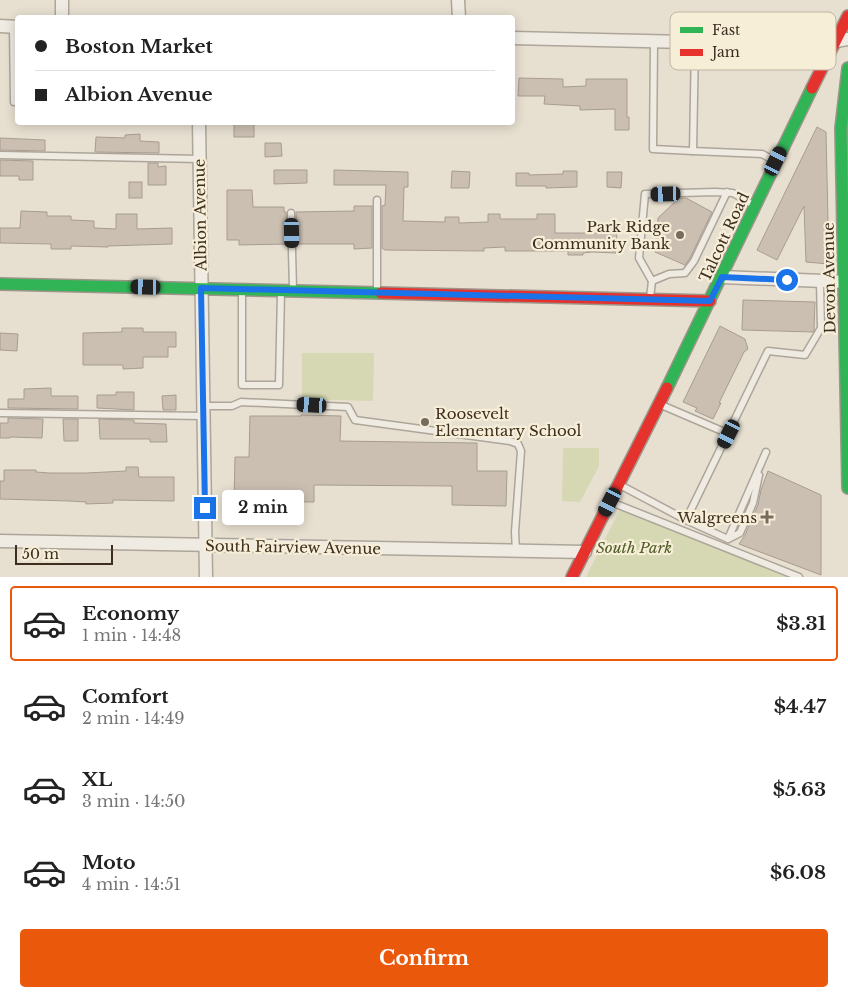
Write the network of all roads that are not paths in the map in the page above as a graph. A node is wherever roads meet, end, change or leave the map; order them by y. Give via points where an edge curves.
1 (62, 0) edge
2 (458, 0) edge
3 (62, 15) edge
4 (458, 15) edge
5 (848, 16) edge
6 (0, 26) edge
7 (15, 26) edge
8 (515, 38) edge
9 (836, 38) edge
10 (654, 42) junction
11 (670, 42) edge
12 (848, 68) edge
13 (694, 70) edge
14 (820, 70) edge
15 (14, 102) dead end
16 (199, 125) edge
17 (693, 151) junction
18 (0, 156) edge
19 (200, 159) junction
20 (776, 161) junction
21 (727, 192) junction
22 (377, 200) dead end
23 (755, 206) junction
24 (291, 213) dead end
25 (722, 277) junction
26 (652, 281) junction
27 (820, 281) junction
28 (846, 282) edge
29 (0, 284) edge
30 (201, 288) junction
31 (242, 290) junction
32 (281, 290) junction
33 (293, 291) junction
34 (377, 293) junction
35 (650, 299) junction
36 (710, 301) junction
37 (659, 404) junction
38 (204, 411) junction
39 (0, 412) edge
40 (729, 434) junction
41 (766, 452) dead end
42 (848, 481) edge
43 (619, 484) junction
44 (848, 488) edge
45 (610, 502) junction
46 (686, 520) junction
47 (0, 541) edge
48 (206, 545) junction
49 (516, 551) junction
50 (585, 552) junction
51 (206, 577) edge
52 (572, 577) edge
53 (800, 577) edge

1 - 3 street
2 - 4 street
5 - 9 street, Talcott Road
6 - 7 street
7 - 15 lane
8 - 10 street
10 - 11 street
10 - 17 lane via 653,149
12 - 28 street, Devon Avenue via 841,128
13 - 17 lane
14 - 20 street, Talcott Road
16 - 19 street, Albion Avenue
17 - 20 lane via 762,154
18 - 19 lane
19 - 30 street, Albion Avenue
20 - 23 street, Talcott Road
21 - 23 lane
21 - 26 lane via 685,273 670,274
21 - 26 lane via 645,194 639,258
22 - 34 lane
23 - 25 street, Talcott Road
24 - 33 lane
25 - 27 street
25 - 36 street, Talcott Road
26 - 35 lane
27 - 28 street
27 - 40 lane via 820,328 805,355 768,351
28 - 42 street, Devon Avenue
29 - 30 street
30 - 31 street
30 - 38 street, Albion Avenue
31 - 32 street
31 - 32 lane via 242,385 279,385
32 - 33 street
33 - 34 street
34 - 35 street
35 - 36 street
36 - 37 street, Talcott Road
37 - 40 lane
37 - 43 street, Talcott Road
38 - 39 lane
38 - 48 street, Albion Avenue
38 - 49 lane via 240,402 348,407 355,420 518,444
40 - 46 lane
41 - 46 lane via 728,539
42 - 44 street, Devon Avenue
43 - 45 street, Talcott Road
43 - 46 lane
45 - 50 street, Talcott Road
45 - 53 lane
47 - 48 street, South Fairview Avenue
48 - 49 street, South Fairview Avenue
48 - 51 street, Albion Avenue
49 - 50 street, South Fairview Avenue
50 - 52 street, Talcott Road

